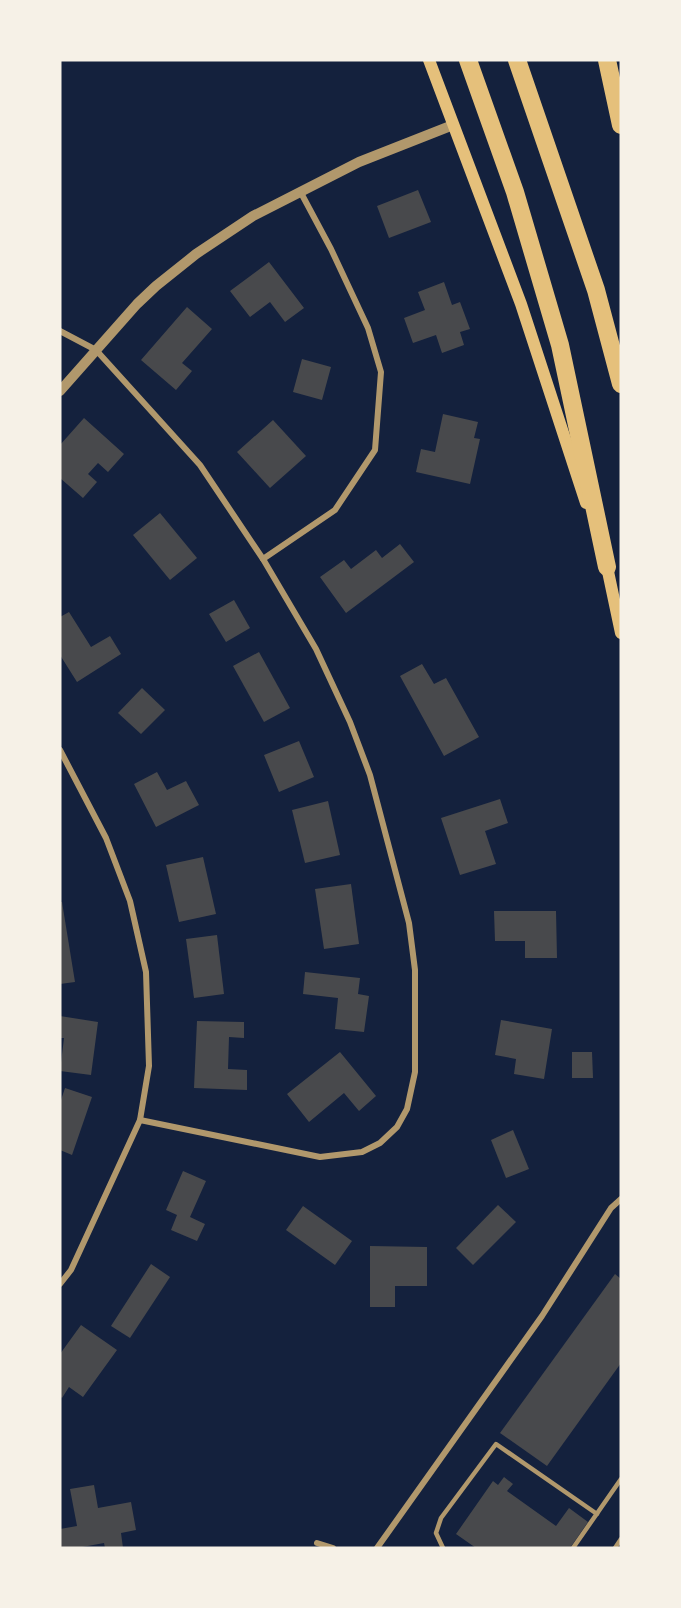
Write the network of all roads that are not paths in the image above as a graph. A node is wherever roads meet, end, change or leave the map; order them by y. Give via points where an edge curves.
1 (429, 60) edge
2 (468, 60) edge
3 (517, 60) edge
4 (607, 60) edge
5 (621, 124) edge
6 (453, 125) junction
7 (300, 192) junction
8 (60, 331) edge
9 (96, 350) junction
10 (621, 384) edge
11 (60, 391) edge
12 (263, 559) junction
13 (607, 567) junction
14 (621, 633) edge
15 (60, 750) edge
16 (140, 1120) junction
17 (621, 1199) edge
18 (60, 1284) edge
19 (621, 1479) edge
20 (597, 1514) junction
21 (621, 1539) edge
22 (317, 1543) dead end
23 (333, 1548) edge
24 (376, 1548) edge
25 (444, 1548) edge
26 (573, 1548) edge
27 (615, 1548) edge

1 - 6 main road
2 - 13 highway via 515,192 560,345
3 - 10 highway via 596,290
4 - 5 highway
6 - 7 street via 359,162
6 - 13 main road via 521,304
7 - 9 street via 253,216 196,254 137,304
7 - 12 street via 368,328 381,372 375,450 335,510
8 - 9 street
9 - 11 street
9 - 12 street via 200,465
12 - 16 street via 316,649 350,723 386,833 409,923 415,970 415,1072 407,1109 397,1127 380,1143 362,1152 320,1157
13 - 14 main road
15 - 16 street via 106,838 130,901 146,972 148,1066
16 - 18 street via 71,1270
17 - 24 street via 611,1208 542,1316
19 - 20 lane
20 - 25 lane via 496,1444 441,1518 436,1533
20 - 26 lane
21 - 27 lane
22 - 23 street

